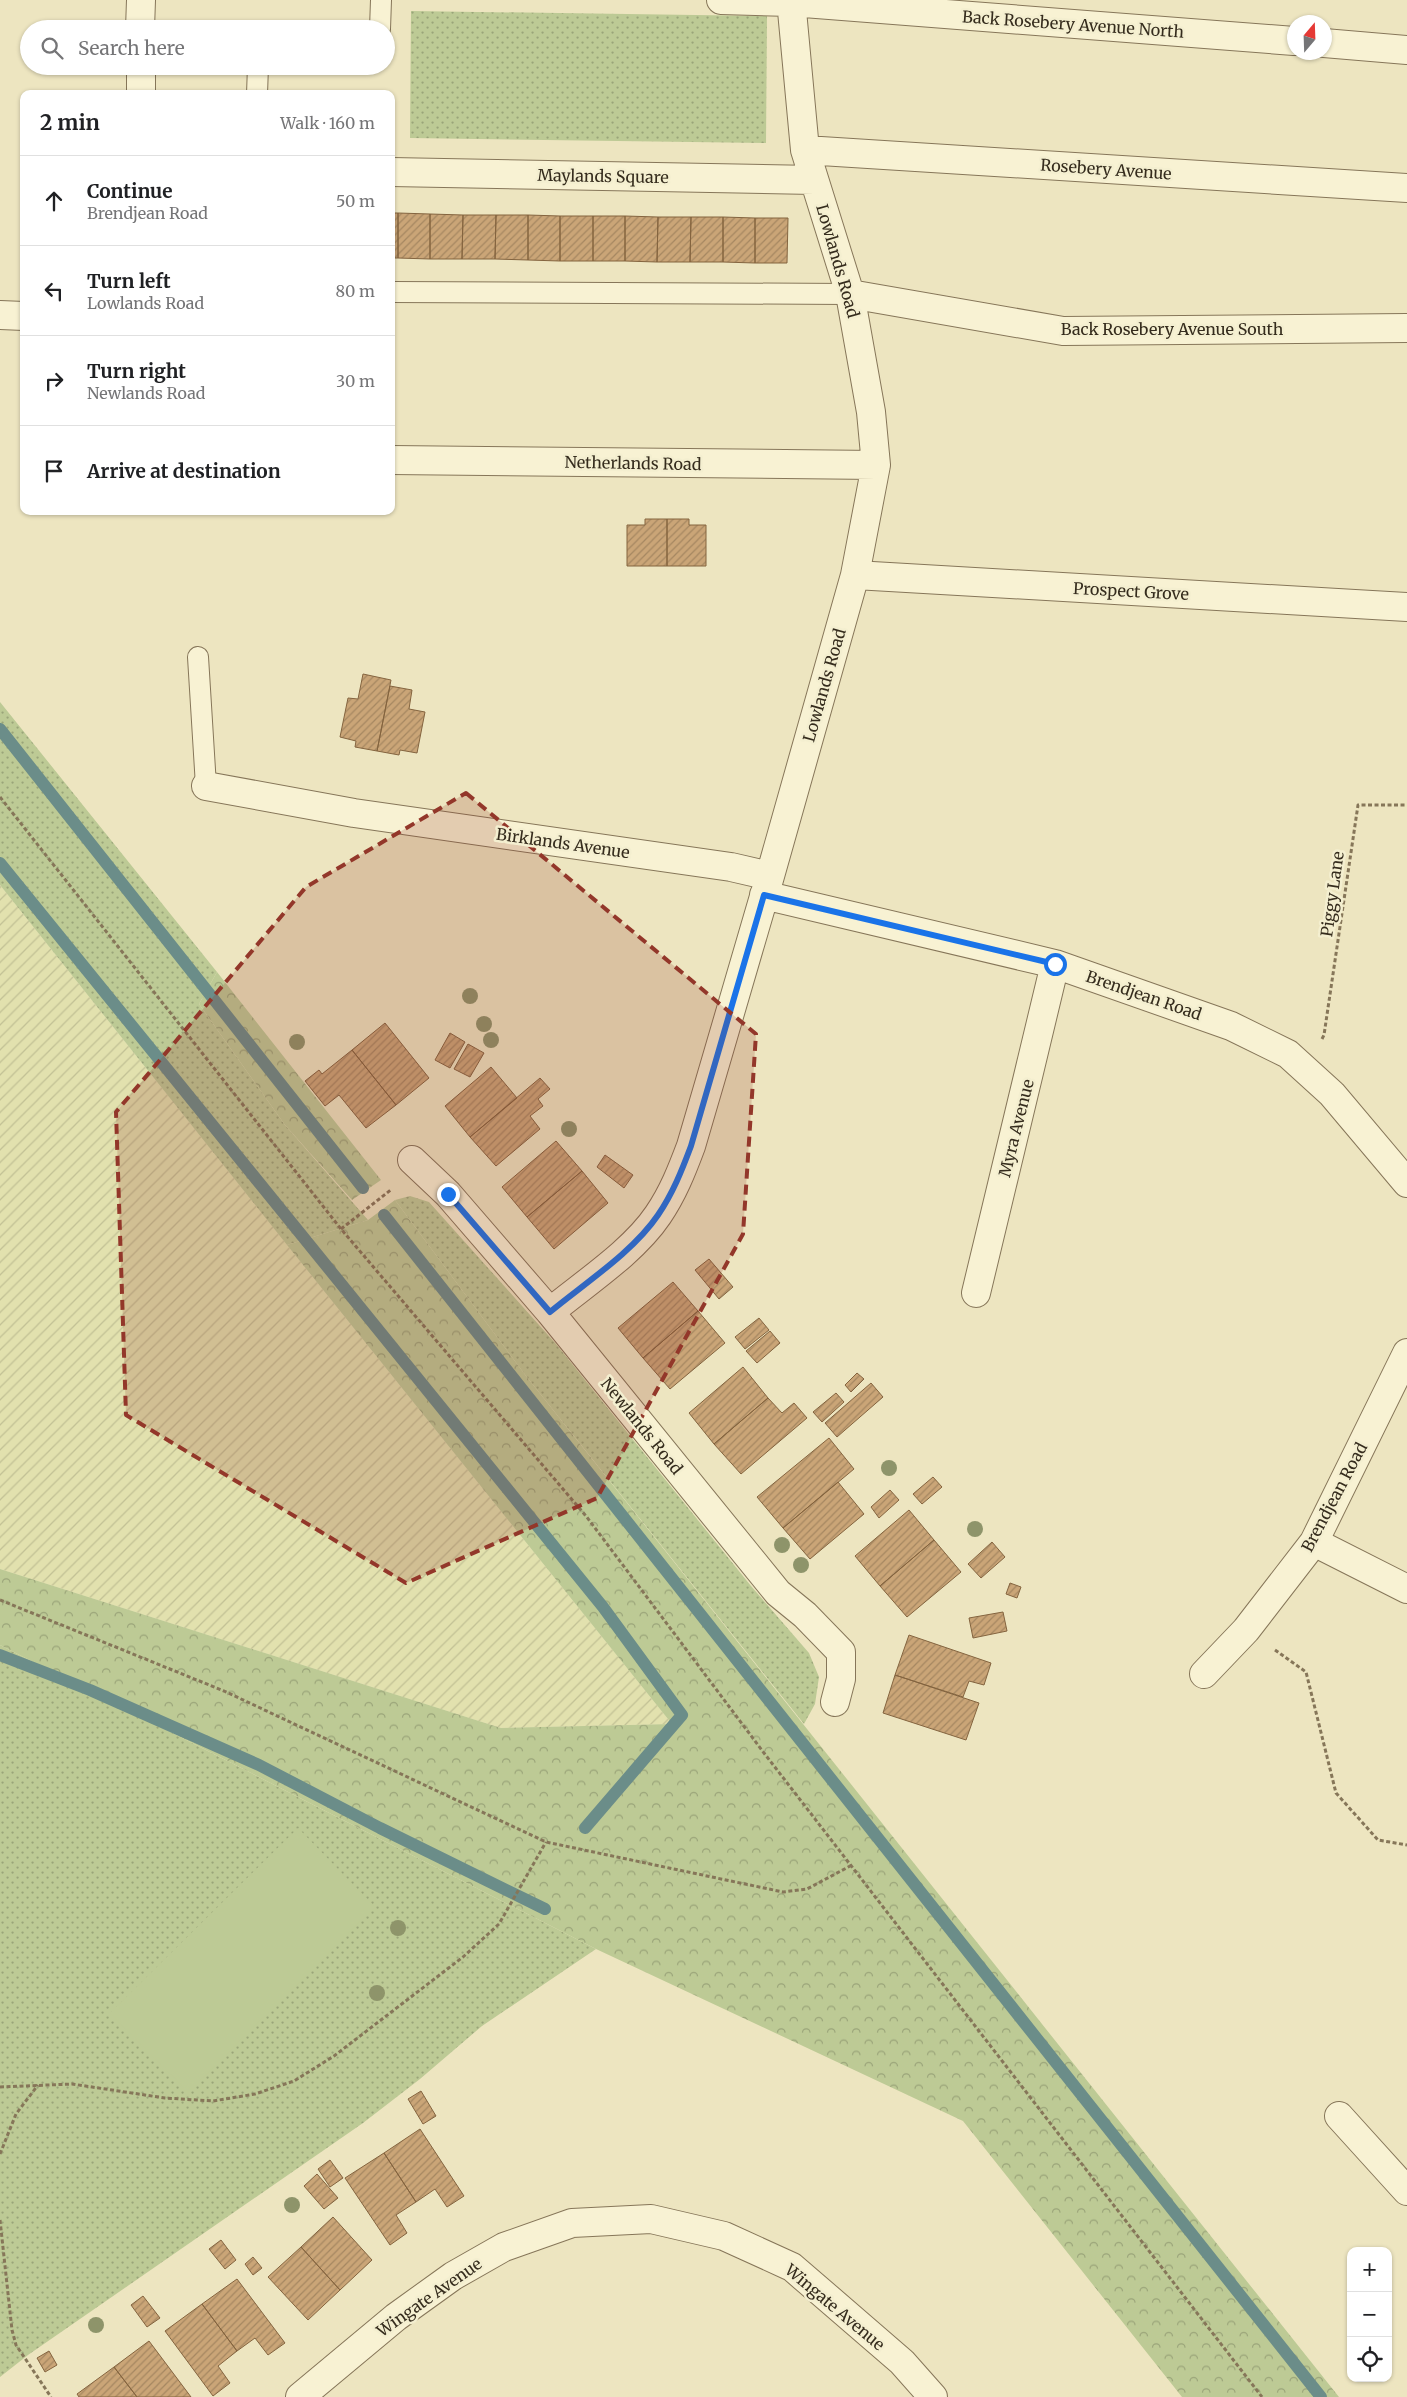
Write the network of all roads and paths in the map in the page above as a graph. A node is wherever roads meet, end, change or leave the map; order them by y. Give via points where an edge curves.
1 (140, 0) edge
2 (381, 0) edge
3 (721, 0) edge
4 (791, 1) edge
5 (140, 20) edge
6 (380, 20) edge
7 (1287, 40) edge
8 (1332, 44) edge
9 (1407, 50) edge
10 (140, 75) edge
11 (258, 75) edge
12 (141, 90) edge
13 (258, 90) edge
14 (805, 150) junction
15 (395, 172) edge
16 (814, 180) junction
17 (1407, 188) edge
18 (395, 292) edge
19 (850, 294) junction
20 (0, 315) edge
21 (20, 316) edge
22 (1407, 328) edge
23 (395, 460) edge
24 (876, 465) junction
25 (855, 575) junction
26 (1407, 607) edge
27 (198, 656) dead end
28 (206, 786) joint
29 (0, 797) edge
30 (1407, 805) edge
31 (767, 886) junction
32 (1055, 964) junction
33 (1324, 1035) dead end
34 (412, 1160) joint
35 (1407, 1184) edge
36 (341, 1229) junction
37 (976, 1293) dead end
38 (550, 1312) junction
39 (1407, 1353) edge
40 (1314, 1542) junction
41 (1407, 1589) edge
42 (0, 1600) edge
43 (1246, 1630) junction
44 (1204, 1674) dead end
45 (834, 1702) dead end
46 (546, 1842) junction
47 (1407, 1845) edge
48 (852, 1865) junction
49 (38, 2085) junction
50 (0, 2088) edge
51 (1339, 2116) dead end
52 (0, 2154) edge
53 (1407, 2191) edge
54 (0, 2220) edge
55 (50, 2397) edge
56 (300, 2397) edge
57 (933, 2397) edge
58 (1262, 2397) edge

1 - 5 street
2 - 6 lane
3 - 4 street
4 - 7 street, Back Rosebery Avenue North
4 - 14 street, Lowlands Road
8 - 9 street
10 - 12 street
11 - 13 lane
14 - 16 street, Lowlands Road
14 - 17 street, Rosebery Avenue
15 - 16 street, Maylands Square
16 - 19 street, Lowlands Road
18 - 19 lane
19 - 22 street, Back Rosebery Avenue South via 1063,331
19 - 24 street, Lowlands Road via 871,412
20 - 21 street
23 - 24 street, Netherlands Road
24 - 25 street, Lowlands Road
25 - 26 street, Prospect Grove
25 - 31 street, Lowlands Road
27 - 28 lane
28 - 31 street, Birklands Avenue via 354,813 731,867
29 - 36 path
30 - 33 path, Piggy Lane via 1358,805
31 - 32 street, Brendjean Road
31 - 38 street, Lowlands Road via 691,1146 678,1180 658,1215 642,1234
32 - 35 street, Brendjean Road via 1231,1026 1288,1054 1332,1094
32 - 37 street, Myra Avenue
34 - 36 path via 396,1186
34 - 38 street, Newlands Road via 448,1194
36 - 48 path via 586,1516
38 - 45 street, Newlands Road via 778,1593 841,1652 841,1679
39 - 40 street, Brendjean Road
40 - 41 street
40 - 43 street, Brendjean Road
42 - 46 path via 224,1691
43 - 44 street, Brendjean Road
43 - 47 path via 1306,1672 1336,1793 1378,1840
46 - 48 path via 783,1892 807,1890
46 - 49 path via 499,1924 464,1957 334,2056 294,2081 255,2094 214,2101 165,2098 72,2084
48 - 58 path
49 - 50 path
49 - 52 path via 16,2114
51 - 53 street
54 - 55 path via 16,2346
56 - 57 street, Wingate Avenue via 396,2317 453,2276 504,2247 572,2223 651,2219 724,2236 792,2267 902,2362

